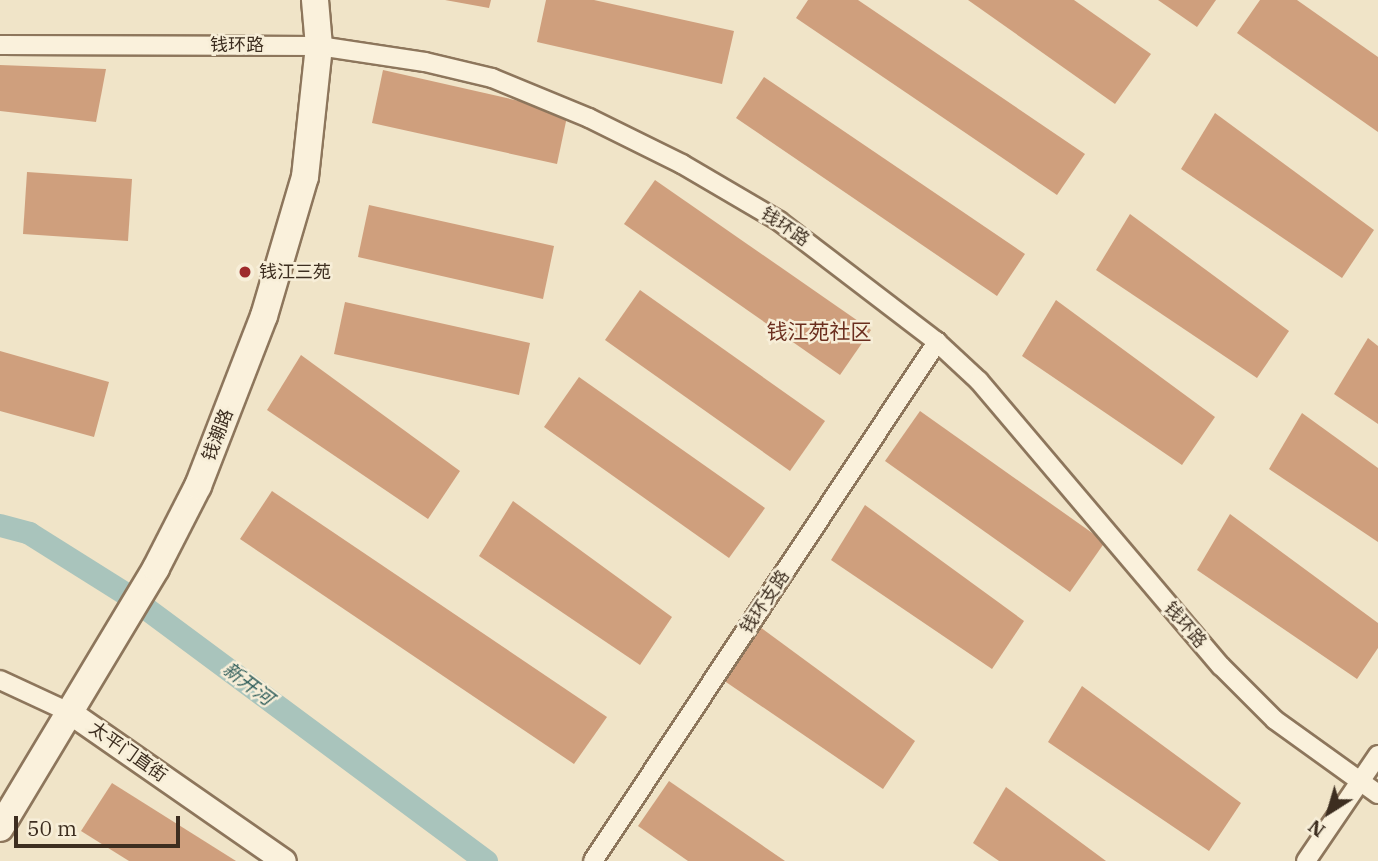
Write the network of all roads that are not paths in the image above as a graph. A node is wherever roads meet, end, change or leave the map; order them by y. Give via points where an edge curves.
1 (315, 0) edge
2 (0, 45) edge
3 (319, 46) junction
4 (937, 342) junction
5 (0, 680) edge
6 (71, 713) junction
7 (1378, 755) edge
8 (1361, 781) junction
9 (1378, 794) edge
10 (0, 828) edge
11 (284, 861) edge
12 (593, 861) edge
13 (1306, 861) edge

1 - 3 main road, 钱潮路
2 - 3 street, 钱环路
3 - 4 street, 钱环路 via 425,62 492,78 589,118 779,221
3 - 6 main road, 钱潮路 via 305,177 264,316 198,486
4 - 8 street, 钱环路 via 988,391 1221,666 1275,720
4 - 12 street, 钱环支路
5 - 6 street, 太平门直街
6 - 10 main road, 钱潮路
6 - 11 street, 太平门直街
7 - 8 street
8 - 9 street, 钱环路
8 - 13 street

